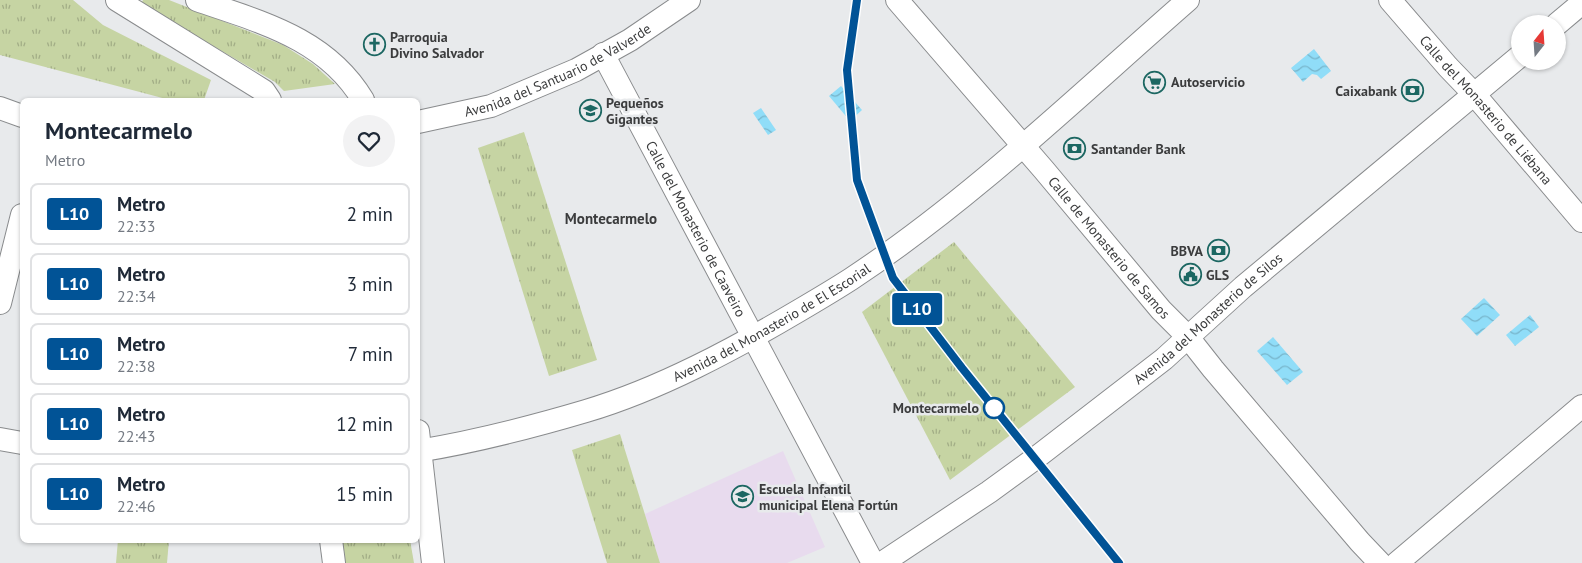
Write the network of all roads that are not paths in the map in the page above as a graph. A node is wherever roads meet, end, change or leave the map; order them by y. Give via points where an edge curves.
1 (117, 0) edge
2 (197, 0) edge
3 (689, 0) edge
4 (898, 0) edge
5 (1188, 0) edge
6 (1390, 0) edge
7 (1582, 3) edge
8 (1566, 16) edge
9 (603, 54) junction
10 (1511, 63) edge
11 (1474, 94) junction
12 (268, 98) edge
13 (362, 98) edge
14 (0, 108) edge
15 (20, 115) edge
16 (420, 122) edge
17 (1023, 146) junction
18 (1582, 221) edge
19 (20, 223) edge
20 (0, 303) edge
21 (1188, 336) junction
22 (753, 338) junction
23 (1582, 406) edge
24 (0, 439) edge
25 (20, 443) edge
26 (420, 444) edge
27 (420, 460) edge
28 (331, 543) edge
29 (334, 563) edge
30 (433, 563) edge
31 (873, 563) edge
32 (882, 563) edge
33 (1380, 563) edge
34 (1397, 563) edge

1 - 12 street via 264,92
2 - 13 street via 279,29 303,41 325,57
3 - 9 street, Avenida del Santuario de Valverde via 630,40
4 - 17 street, Calle de Monasterio de Samos
5 - 17 street, Avenida del Monasterio de El Escorial
6 - 11 street, Calle del Monasterio de Liébana
7 - 8 street
9 - 16 street, Avenida del Santuario de Valverde via 576,70 491,106
9 - 22 street, Calle del Monasterio de Caaveiro
10 - 11 street, Avenida del Monasterio de Silos
11 - 18 street, Calle del Monasterio de Liébana
11 - 21 street, Avenida del Monasterio de Silos
14 - 15 street
17 - 21 street, Calle de Monasterio de Samos via 1161,310
17 - 22 street, Avenida del Monasterio de El Escorial via 937,216 851,279
19 - 20 street
21 - 32 street, Avenida del Monasterio de Silos via 1164,359 1037,457
21 - 33 street, Calle de Monasterio de Samos
22 - 26 street, Avenida del Monasterio de El Escorial via 665,380 587,411 506,432
22 - 31 street, Calle del Monasterio de Caaveiro
23 - 34 street
24 - 25 street
27 - 30 street
28 - 29 street

